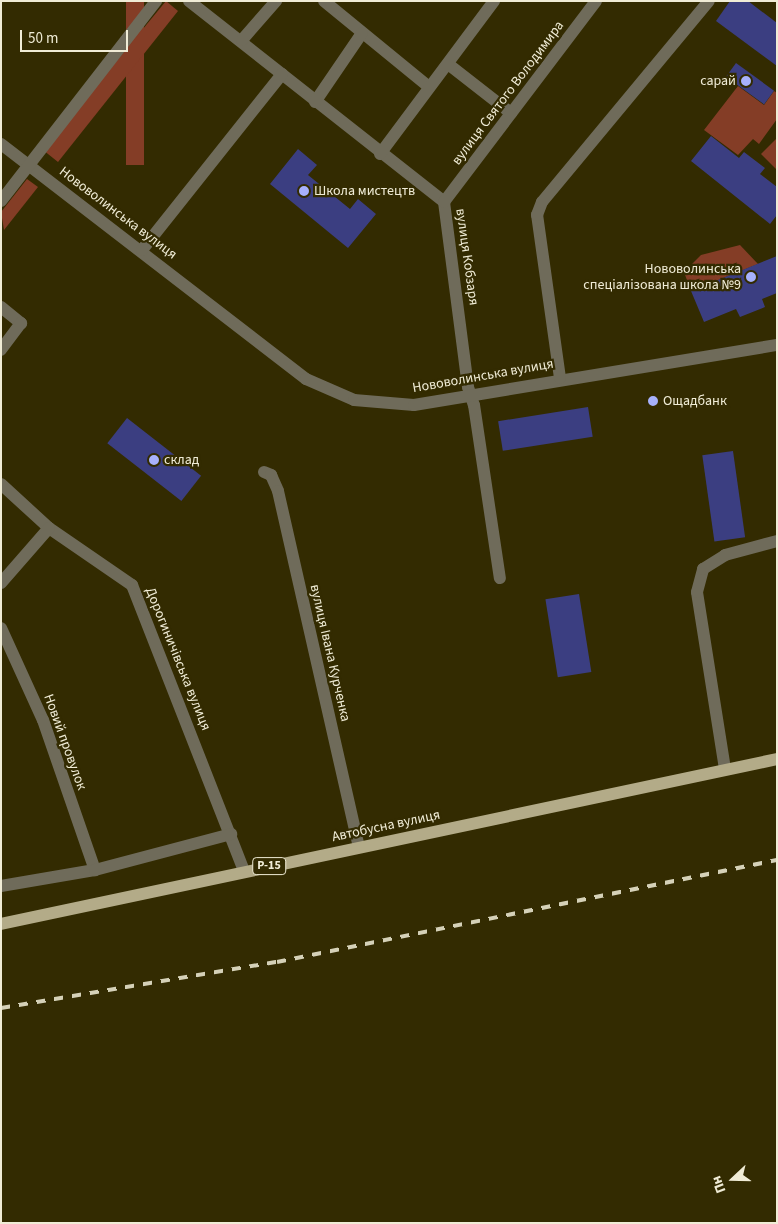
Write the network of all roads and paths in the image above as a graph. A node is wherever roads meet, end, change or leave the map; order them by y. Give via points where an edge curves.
1 (156, 1) edge
2 (189, 1) edge
3 (276, 1) edge
4 (324, 1) edge
5 (494, 1) edge
6 (596, 1) edge
7 (709, 1) edge
8 (362, 33) junction
9 (242, 40) junction
10 (448, 64) junction
11 (282, 74) junction
12 (428, 86) junction
13 (315, 102) junction
14 (511, 113) junction
15 (1, 144) edge
16 (380, 154) junction
17 (29, 164) junction
18 (1, 201) edge
19 (444, 202) junction
20 (142, 250) junction
21 (1, 307) edge
22 (777, 346) edge
23 (1, 350) edge
24 (560, 378) junction
25 (472, 394) junction
26 (264, 472) dead end
27 (1, 484) edge
28 (49, 528) junction
29 (777, 541) edge
30 (500, 578) dead end
31 (1, 583) edge
32 (1, 628) edge
33 (777, 759) edge
34 (726, 769) junction
35 (231, 834) junction
36 (359, 847) junction
37 (95, 870) junction
38 (244, 871) junction
39 (1, 886) edge
40 (1, 924) edge

1 - 17 street
2 - 9 street, вулиця Кобзаря
3 - 9 street
4 - 8 street
5 - 10 street
6 - 14 street, вулиця Святого Володимира
7 - 24 street via 542,202 537,215
8 - 12 street
8 - 13 street
9 - 11 street, вулиця Кобзаря
10 - 12 street
10 - 14 street
11 - 13 street, вулиця Кобзаря
11 - 20 street
12 - 16 street
13 - 16 street, вулиця Кобзаря
14 - 19 street, вулиця Святого Володимира
15 - 17 street, Нововолинська вулиця
16 - 19 street, вулиця Кобзаря
17 - 18 street
17 - 20 street, Нововолинська вулиця
19 - 25 street, вулиця Кобзаря
20 - 25 street, Нововолинська вулиця via 314,383 354,400 405,404
21 - 23 street via 21,323
22 - 24 street, Нововолинська вулиця
24 - 25 street, Нововолинська вулиця
25 - 30 street, вулиця Кобзаря
26 - 36 street, вулиця Івана Курченка via 271,475 278,491
27 - 28 street, Дорогиничівська вулиця
28 - 31 street
28 - 35 street, Дорогиничівська вулиця via 132,585
29 - 34 street via 725,556 703,569 696,592
32 - 37 street, Новий провулок via 43,720
33 - 34 main road, Автобусна вулиця / Р-15
34 - 36 main road, Автобусна вулиця / Р-15
35 - 37 street
35 - 38 street, Дорогиничівська вулиця
36 - 38 main road, Автобусна вулиця / Р-15
37 - 39 street
38 - 40 main road, Автобусна вулиця / Р-15

